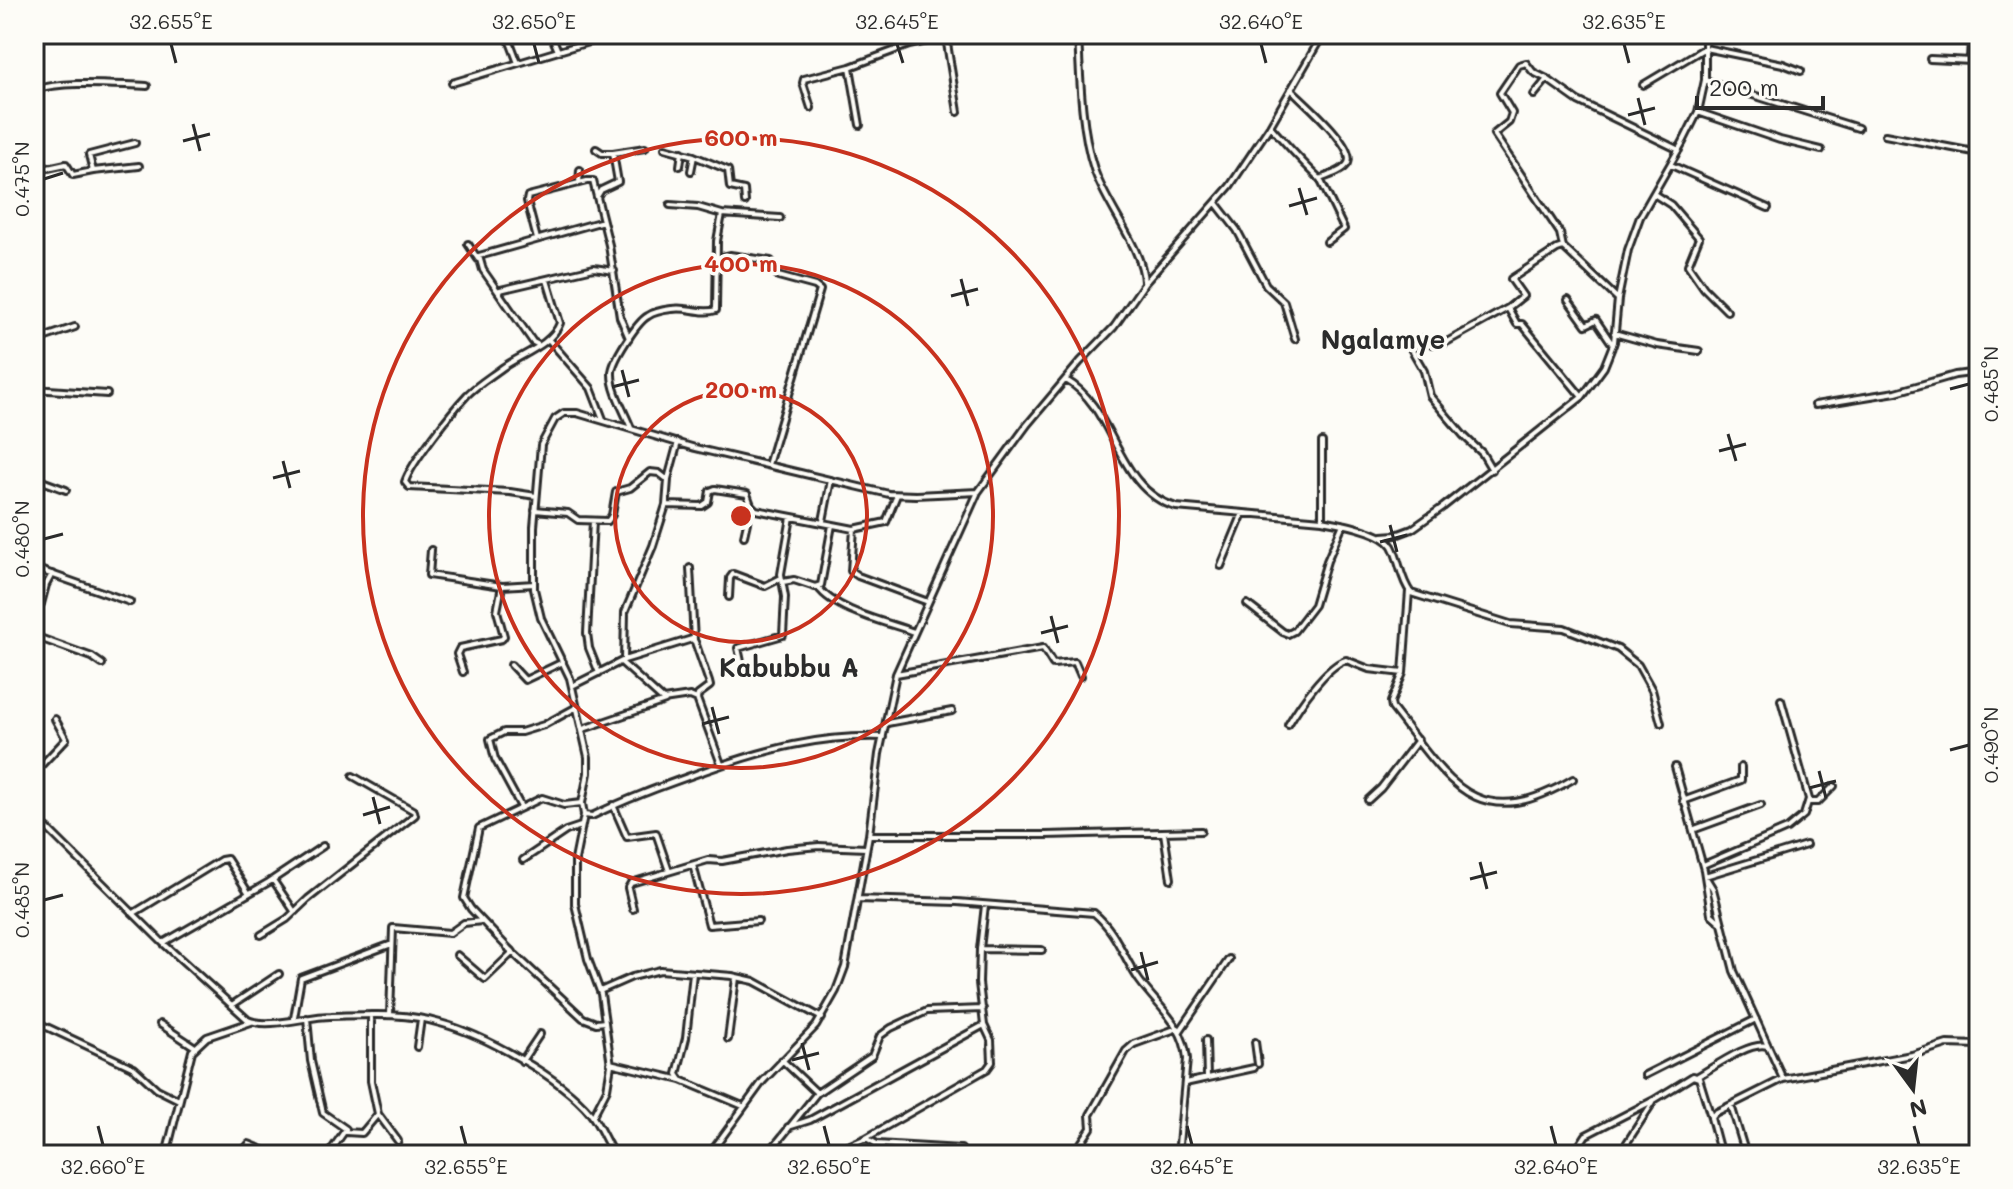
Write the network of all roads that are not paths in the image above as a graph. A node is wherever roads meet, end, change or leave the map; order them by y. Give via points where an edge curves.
1 (507, 34) edge
2 (551, 34) edge
3 (615, 34) edge
4 (959, 34) edge
5 (1078, 34) edge
6 (1323, 34) edge
7 (1705, 34) edge
8 (1948, 34) edge
9 (606, 36) edge
10 (1974, 36) edge
11 (946, 37) junction
12 (1705, 48) junction
13 (558, 51) junction
14 (1930, 59) dead end
15 (518, 63) junction
16 (850, 67) junction
17 (1801, 71) dead end
18 (1547, 79) junction
19 (1705, 80) junction
20 (452, 83) dead end
21 (1643, 85) dead end
22 (147, 86) dead end
23 (1291, 89) junction
24 (34, 90) edge
25 (1534, 95) dead end
26 (811, 108) dead end
27 (958, 112) dead end
28 (1698, 112) junction
29 (860, 125) dead end
30 (1270, 126) junction
31 (1858, 128) dead end
32 (1885, 135) dead end
33 (135, 143) dead end
34 (645, 148) dead end
35 (665, 148) dead end
36 (596, 149) dead end
37 (1679, 150) junction
38 (1821, 150) dead end
39 (682, 152) junction
40 (613, 153) junction
41 (1979, 153) edge
42 (694, 156) junction
43 (1671, 165) junction
44 (139, 166) dead end
45 (680, 166) dead end
46 (580, 170) dead end
47 (34, 171) edge
48 (93, 171) junction
49 (691, 171) dead end
50 (1320, 179) junction
51 (579, 183) junction
52 (1654, 194) junction
53 (598, 195) junction
54 (745, 202) dead end
55 (1216, 203) junction
56 (670, 205) dead end
57 (1768, 208) dead end
58 (722, 214) junction
59 (780, 218) dead end
60 (603, 221) junction
61 (537, 239) junction
62 (1327, 242) dead end
63 (468, 244) dead end
64 (1563, 247) junction
65 (716, 258) junction
66 (478, 259) junction
67 (614, 271) junction
68 (547, 280) junction
69 (1144, 284) junction
70 (499, 289) junction
71 (1618, 299) junction
72 (1568, 300) dead end
73 (1508, 308) junction
74 (1727, 311) dead end
75 (75, 327) dead end
76 (1614, 333) junction
77 (629, 338) junction
78 (1295, 339) dead end
79 (549, 340) junction
80 (34, 341) edge
81 (539, 344) junction
82 (1613, 345) junction
83 (1699, 351) dead end
84 (1979, 372) edge
85 (1066, 380) junction
86 (34, 389) edge
87 (107, 394) dead end
88 (1582, 397) junction
89 (1815, 405) dead end
90 (604, 420) junction
91 (631, 428) junction
92 (678, 442) junction
93 (1322, 442) dead end
94 (768, 465) junction
95 (1492, 470) junction
96 (34, 478) edge
97 (668, 480) junction
98 (831, 480) junction
99 (66, 490) dead end
100 (978, 492) junction
101 (897, 495) junction
102 (536, 496) junction
103 (666, 505) junction
104 (751, 505) junction
105 (535, 510) junction
106 (1243, 512) junction
107 (791, 517) junction
108 (1322, 520) junction
109 (593, 521) junction
110 (822, 522) junction
111 (1343, 524) junction
112 (832, 525) junction
113 (854, 529) junction
114 (1396, 535) junction
115 (744, 536) dead end
116 (1379, 536) junction
117 (1391, 546) junction
118 (431, 550) dead end
119 (1221, 566) dead end
120 (34, 568) edge
121 (690, 568) dead end
122 (52, 574) junction
123 (782, 580) junction
124 (534, 584) junction
125 (502, 586) junction
126 (818, 587) junction
127 (1409, 591) junction
128 (729, 597) dead end
129 (130, 602) dead end
130 (928, 602) junction
131 (41, 604) dead end
132 (1247, 604) dead end
133 (914, 632) junction
134 (34, 636) edge
135 (694, 640) junction
136 (563, 662) junction
137 (625, 662) junction
138 (102, 664) dead end
139 (511, 665) dead end
140 (742, 666) dead end
141 (463, 672) dead end
142 (599, 673) junction
143 (1403, 673) junction
144 (896, 674) junction
145 (1081, 676) dead end
146 (572, 686) junction
147 (699, 696) junction
148 (1781, 700) dead end
149 (665, 701) junction
150 (577, 707) junction
151 (952, 711) dead end
152 (55, 719) dead end
153 (886, 723) junction
154 (1661, 723) dead end
155 (1288, 725) dead end
156 (583, 729) junction
157 (883, 737) junction
158 (1418, 740) junction
159 (34, 756) edge
160 (41, 765) junction
161 (721, 765) junction
162 (1675, 767) dead end
163 (1741, 767) dead end
164 (34, 773) edge
165 (353, 776) dead end
166 (1573, 779) dead end
167 (1834, 786) dead end
168 (1368, 800) dead end
169 (1683, 801) junction
170 (1809, 802) junction
171 (582, 803) junction
172 (613, 805) junction
173 (1761, 805) dead end
174 (521, 807) junction
175 (584, 815) junction
176 (34, 822) edge
177 (581, 826) junction
178 (1695, 829) dead end
179 (1201, 831) dead end
180 (1164, 833) junction
181 (869, 835) junction
182 (1806, 845) dead end
183 (323, 846) dead end
184 (866, 848) junction
185 (523, 860) dead end
186 (693, 865) junction
187 (1703, 865) junction
188 (669, 871) junction
189 (1705, 876) junction
190 (273, 879) junction
191 (1171, 879) dead end
192 (248, 892) junction
193 (858, 899) junction
194 (985, 904) junction
195 (633, 909) dead end
196 (294, 911) junction
197 (134, 913) junction
198 (482, 921) junction
199 (758, 921) dead end
200 (261, 935) dead end
201 (163, 943) junction
202 (392, 944) junction
203 (980, 949) junction
204 (1042, 950) dead end
205 (513, 952) junction
206 (457, 955) dead end
207 (1229, 959) dead end
208 (693, 973) junction
209 (279, 974) dead end
210 (736, 978) junction
211 (600, 991) junction
212 (232, 1005) junction
213 (983, 1009) junction
214 (371, 1015) junction
215 (390, 1015) junction
216 (307, 1018) junction
217 (822, 1018) junction
218 (294, 1019) junction
219 (421, 1019) junction
220 (1756, 1019) junction
221 (34, 1021) edge
222 (251, 1022) junction
223 (605, 1022) junction
224 (160, 1024) dead end
225 (984, 1025) junction
226 (1179, 1029) junction
227 (540, 1034) dead end
228 (728, 1039) dead end
229 (1206, 1040) dead end
230 (1255, 1042) dead end
231 (1979, 1045) edge
232 (195, 1047) junction
233 (417, 1047) dead end
234 (1769, 1048) junction
235 (782, 1060) junction
236 (522, 1061) junction
237 (610, 1063) junction
238 (1645, 1075) dead end
239 (676, 1076) junction
240 (1698, 1076) junction
241 (1207, 1078) junction
242 (1783, 1079) junction
243 (1185, 1083) junction
244 (817, 1093) junction
245 (179, 1100) junction
246 (1654, 1100) junction
247 (1731, 1105) junction
248 (743, 1106) junction
249 (378, 1114) junction
250 (593, 1116) junction
251 (1711, 1118) junction
252 (787, 1128) junction
253 (345, 1132) junction
254 (866, 1138) junction
255 (398, 1141) dead end
256 (877, 1144) junction
257 (771, 1149) junction
258 (961, 1149) dead end
259 (166, 1155) edge
260 (240, 1155) edge
261 (275, 1155) edge
262 (328, 1155) edge
263 (614, 1155) edge
264 (709, 1155) edge
265 (767, 1155) edge
266 (774, 1155) edge
267 (827, 1155) edge
268 (876, 1155) edge
269 (1073, 1155) edge
270 (1178, 1155) edge
271 (1573, 1155) edge
272 (1619, 1155) edge
273 (1716, 1155) edge
274 (1746, 1155) edge

1 - 15 street
2 - 13 street
3 - 9 street
4 - 11 street
5 - 69 street via 1093,168 1138,259
6 - 23 street
7 - 12 street
8 - 10 street via 1959,40
9 - 13 street
10 - 14 street via 1974,63
11 - 16 street
11 - 27 street
12 - 17 street
12 - 19 street
12 - 21 street
13 - 15 street
15 - 20 street
16 - 26 street via 804,79
16 - 29 street
18 - 25 street
18 - 37 street via 1578,101
18 - 64 street via 1526,63 1519,65 1500,93 1512,113 1509,122 1494,134 1560,233
19 - 28 street
19 - 31 street
22 - 24 street via 64,83
23 - 30 street
23 - 50 street via 1350,154 1345,167
28 - 37 street
28 - 38 street
30 - 50 street
30 - 55 street
32 - 41 street
33 - 48 street via 89,155
34 - 40 street
35 - 39 street
36 - 40 street
37 - 43 street
39 - 42 street
39 - 45 street
40 - 53 street via 618,182
42 - 49 street
42 - 54 street via 728,170 730,187 744,190
43 - 52 street
43 - 57 street
44 - 48 street
46 - 51 street
47 - 48 street via 66,164 73,175
50 - 62 street via 1344,229
51 - 53 street via 593,181
51 - 61 street via 527,198
52 - 71 street via 1628,250
52 - 74 street via 1671,205 1699,238 1688,265
53 - 60 street
55 - 69 street
55 - 78 street via 1266,285 1284,302
56 - 58 street
58 - 59 street
58 - 65 street
60 - 61 street
60 - 67 street
61 - 66 street via 483,253
63 - 66 street
64 - 71 street
64 - 73 street via 1511,279 1523,296
65 - 77 street via 716,310 658,311
65 - 94 street via 771,261 778,276 820,290
66 - 70 street
67 - 68 street via 594,268
67 - 77 street via 620,317
68 - 70 street
68 - 79 street via 560,323
69 - 85 street
70 - 81 street
71 - 76 street
72 - 82 street via 1586,325 1596,320
73 - 88 street
73 - 95 street via 1443,344 1425,338 1409,345 1430,396
75 - 80 street
76 - 82 street
76 - 83 street
77 - 91 street via 611,374
79 - 81 street
79 - 90 street via 591,388
81 - 102 street via 468,394 405,482 409,487
82 - 88 street
84 - 89 street
85 - 100 street
85 - 106 street via 1082,393 1154,498 1176,507
86 - 87 street
88 - 95 street
90 - 91 street
90 - 102 street via 571,412 555,419 541,445
91 - 92 street
92 - 94 street
92 - 97 street
93 - 108 street
94 - 98 street
95 - 114 street via 1412,529
96 - 99 street
97 - 103 street
97 - 109 street via 650,472 616,492 610,520
98 - 101 street
98 - 110 street
100 - 101 street
100 - 130 street
101 - 113 street via 886,522
102 - 105 street
103 - 104 street via 702,506 715,489 747,494
103 - 137 street via 625,612
104 - 107 street
104 - 115 street
105 - 109 street
105 - 124 street
106 - 108 street
106 - 119 street
107 - 110 street
107 - 123 street
108 - 111 street
109 - 142 street via 587,633
110 - 112 street
111 - 116 street
111 - 132 street via 1314,605 1294,631 1283,632
112 - 113 street
112 - 126 street
113 - 130 street via 851,571
114 - 116 street
114 - 117 street
116 - 117 street
117 - 127 street
118 - 125 street via 429,575
120 - 122 street
121 - 135 street
122 - 129 street
122 - 131 street
123 - 126 street
123 - 128 street via 765,586 733,574
123 - 140 street via 782,637 738,648
124 - 125 street
124 - 136 street via 538,610
125 - 141 street via 497,611 504,636 460,648
126 - 133 street via 845,607
127 - 143 street
127 - 154 street via 1510,624 1564,628 1618,649 1638,665
130 - 133 street
133 - 144 street
134 - 138 street
135 - 137 street
135 - 147 street via 709,682
136 - 139 street via 525,680
136 - 146 street
137 - 142 street
137 - 149 street
142 - 146 street
143 - 155 street via 1338,662
143 - 158 street via 1392,708
144 - 145 street via 1043,648 1053,664 1075,662
144 - 153 street
146 - 150 street
147 - 149 street
147 - 161 street
148 - 170 street
149 - 156 street
150 - 156 street
150 - 174 street via 544,725 490,739
151 - 153 street
152 - 160 street via 66,739
153 - 157 street
156 - 171 street via 589,765
157 - 161 street via 819,738
157 - 181 street
158 - 166 street via 1461,790 1493,804 1552,791
158 - 168 street
159 - 160 street
160 - 164 street
161 - 172 street
162 - 169 street
163 - 169 street via 1741,780
165 - 196 street via 415,815
167 - 170 street via 1818,802
169 - 187 street
170 - 187 street via 1804,815 1787,829
171 - 174 street via 564,805 542,798
171 - 175 street
172 - 175 street
172 - 188 street via 627,837 656,833
173 - 178 street
174 - 198 street via 485,824 477,834 464,898
175 - 177 street
176 - 197 street via 48,829
177 - 185 street
177 - 211 street via 575,904
179 - 180 street
180 - 181 street
180 - 191 street
181 - 184 street
182 - 189 street
183 - 190 street
184 - 186 street via 787,849
184 - 193 street
186 - 188 street
186 - 199 street via 709,925
187 - 189 street
188 - 195 street via 629,886
189 - 220 street via 1734,971
190 - 192 street
190 - 196 street
192 - 197 street via 227,859 221,860
192 - 201 street
193 - 194 street
193 - 217 street via 845,967
194 - 203 street
194 - 226 street via 1094,913
196 - 200 street
197 - 201 street
198 - 202 street via 464,923 450,933 395,926
198 - 205 street
201 - 212 street
202 - 215 street
202 - 218 street via 301,978
203 - 204 street
203 - 213 street
205 - 206 street via 485,979
205 - 223 street via 583,1018
207 - 226 street
208 - 210 street
208 - 211 street via 657,970
208 - 239 street
209 - 212 street
210 - 217 street via 754,981
210 - 228 street
211 - 223 street
212 - 222 street
213 - 225 street
213 - 244 street via 916,1014 880,1036 872,1056
214 - 215 street
214 - 216 street
214 - 249 street via 371,1081
215 - 219 street
216 - 218 street
216 - 253 street via 323,1113
217 - 235 street
218 - 222 street
219 - 233 street
219 - 236 street via 448,1025
220 - 234 street
220 - 238 street
221 - 245 street via 134,1068
222 - 232 street via 207,1037
223 - 237 street
224 - 232 street
225 - 252 street
225 - 254 street via 991,1040 987,1069
226 - 243 street via 1186,1043
226 - 269 street via 1126,1051
227 - 236 street
229 - 241 street
230 - 241 street via 1256,1066
231 - 242 street via 1947,1044
232 - 245 street
234 - 240 street via 1750,1047
234 - 242 street
235 - 244 street
235 - 248 street
236 - 250 street
237 - 239 street
237 - 250 street via 607,1089
239 - 248 street
240 - 246 street
240 - 251 street
241 - 243 street
242 - 247 street
243 - 270 street
244 - 252 street
245 - 259 street
246 - 271 street via 1586,1135
246 - 272 street
247 - 251 street
247 - 274 street
248 - 264 street
249 - 253 street via 362,1133
249 - 255 street
250 - 263 street
251 - 273 street
252 - 257 street
253 - 262 street
254 - 256 street
254 - 267 street
256 - 258 street
256 - 268 street
257 - 265 street
257 - 266 street
260 - 261 street via 249,1144

